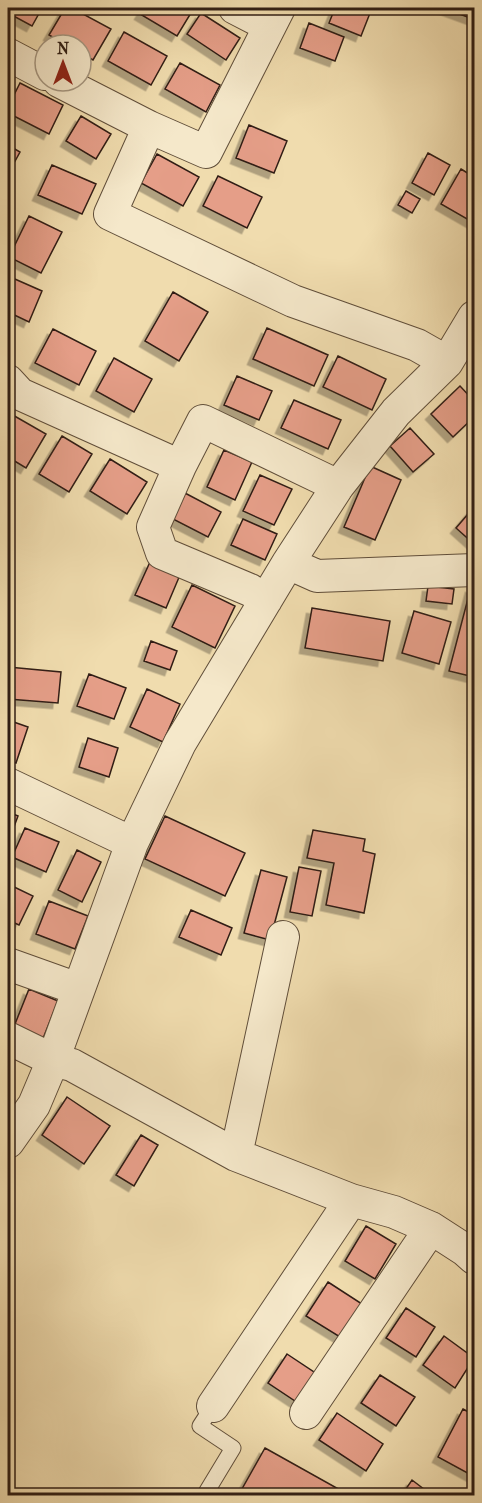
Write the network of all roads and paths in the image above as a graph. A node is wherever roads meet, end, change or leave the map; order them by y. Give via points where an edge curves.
1 (235, 8) edge
2 (274, 17) edge
3 (8, 56) edge
4 (33, 68) edge
5 (83, 93) edge
6 (149, 127) junction
7 (474, 316) edge
8 (447, 362) junction
9 (8, 381) edge
10 (180, 466) junction
11 (338, 486) junction
12 (288, 563) junction
13 (474, 570) edge
14 (266, 600) junction
15 (8, 784) edge
16 (132, 843) junction
17 (283, 937) dead end
18 (8, 964) edge
19 (78, 988) junction
20 (8, 1038) edge
21 (53, 1060) junction
22 (8, 1142) edge
23 (236, 1155) junction
24 (351, 1200) junction
25 (431, 1228) junction
26 (474, 1258) edge
27 (213, 1406) joint
28 (306, 1413) dead end
29 (204, 1496) edge

1 - 2 street
2 - 6 street via 206,152
3 - 4 street
5 - 6 street
6 - 8 street via 110,214 293,301 417,345
7 - 8 street
8 - 11 street via 396,412
9 - 10 street via 20,394
10 - 11 street via 202,421
10 - 14 street via 153,527 162,553
11 - 12 street
12 - 13 street via 317,576
12 - 14 street
14 - 16 street via 180,743
15 - 16 street
16 - 19 street
17 - 23 street
18 - 19 street
19 - 21 street
20 - 21 street
21 - 22 street via 34,1105
21 - 23 street via 72,1065
23 - 24 street
24 - 25 street
24 - 27 street
25 - 26 street
25 - 28 street
27 - 29 lane via 200,1426 233,1448

